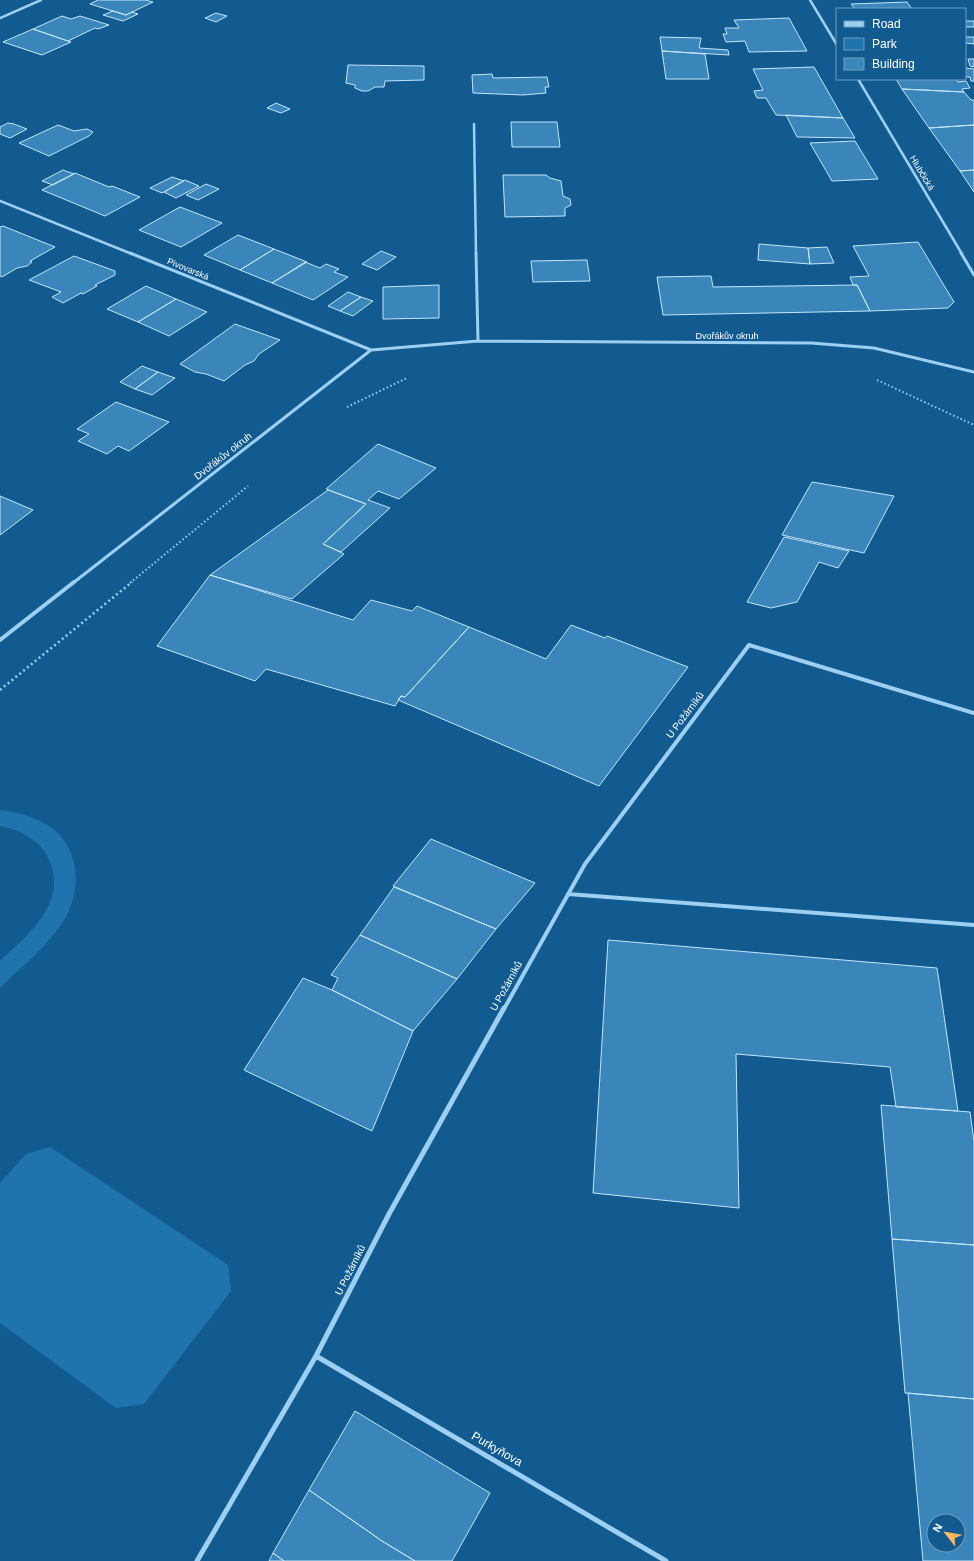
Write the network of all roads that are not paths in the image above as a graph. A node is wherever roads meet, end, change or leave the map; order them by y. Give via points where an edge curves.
1 (41, 0) edge
2 (810, 0) edge
3 (0, 18) edge
4 (836, 43) edge
5 (859, 80) edge
6 (474, 124) dead end
7 (0, 201) edge
8 (974, 275) edge
9 (478, 341) junction
10 (371, 350) junction
11 (974, 372) edge
12 (0, 640) edge
13 (974, 713) edge
14 (568, 894) junction
15 (974, 925) edge
16 (316, 1356) junction
17 (197, 1561) edge
18 (666, 1561) edge

1 - 3 street
2 - 4 street
5 - 8 street, Hlubčická
6 - 9 street
7 - 10 street, Pivovarská
9 - 10 street, Dvořákův okruh
9 - 11 street, Dvořákův okruh via 811,343 874,348
10 - 12 street, Dvořákův okruh
13 - 14 street, U Požárníků via 749,645 585,864
14 - 15 street
14 - 16 street, U Požárníků via 389,1214
16 - 17 street, U Požárníků
16 - 18 street, Purkyňova

